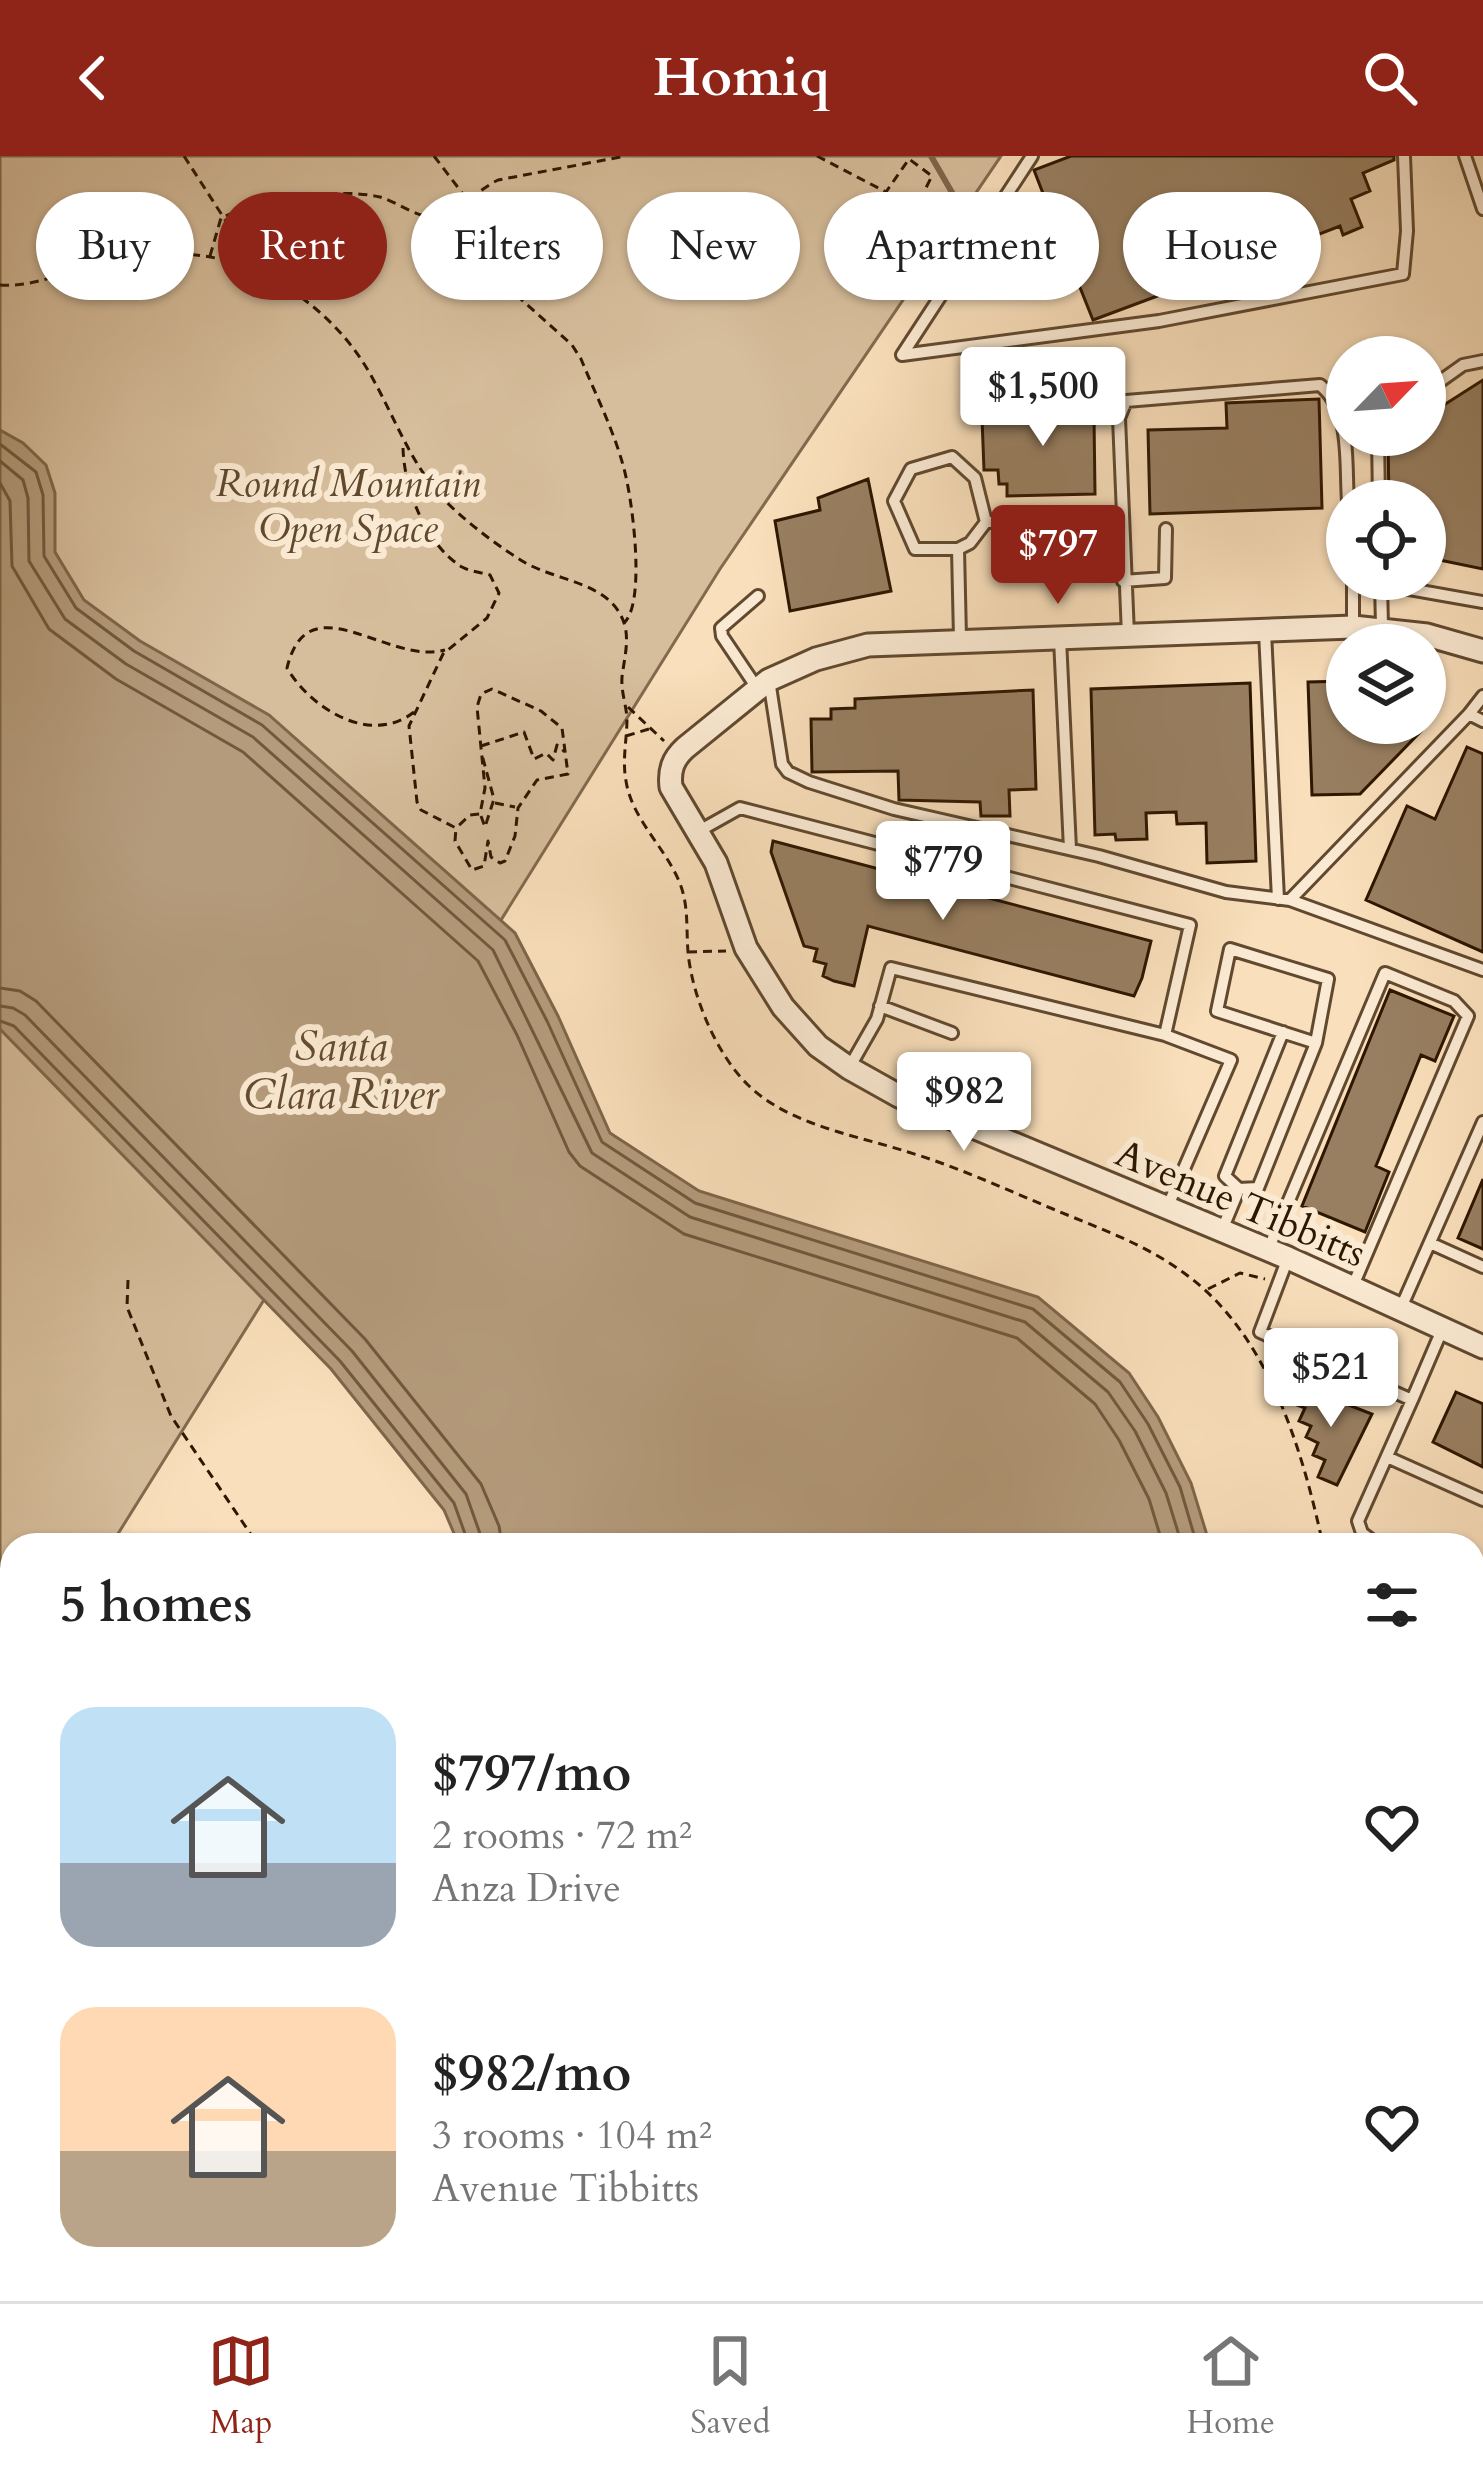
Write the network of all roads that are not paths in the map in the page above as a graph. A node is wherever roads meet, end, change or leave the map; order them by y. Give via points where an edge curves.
1 (1033, 156) edge
2 (1404, 156) edge
3 (1465, 156) edge
4 (1483, 208) edge
5 (1483, 362) edge
6 (1446, 377) edge
7 (1347, 480) edge
8 (986, 522) junction
9 (1122, 522) junction
10 (1166, 529) dead end
11 (958, 549) junction
12 (1124, 581) junction
13 (1446, 595) edge
14 (758, 596) dead end
15 (1483, 602) edge
16 (1326, 629) edge
17 (1265, 632) junction
18 (1128, 635) junction
19 (1060, 636) junction
20 (960, 638) junction
21 (1446, 642) edge
22 (1483, 651) edge
23 (763, 684) junction
24 (1483, 696) edge
25 (1468, 715) junction
26 (1483, 721) edge
27 (699, 831) junction
28 (1070, 849) junction
29 (1284, 899) junction
30 (1483, 970) edge
31 (880, 1006) junction
32 (1282, 1032) junction
33 (952, 1033) dead end
34 (1165, 1035) junction
35 (1316, 1043) junction
36 (849, 1068) junction
37 (1483, 1122) edge
38 (1239, 1189) junction
39 (1167, 1208) junction
40 (1222, 1230) junction
41 (1430, 1243) junction
42 (1278, 1254) junction
43 (1483, 1267) edge
44 (1352, 1288) junction
45 (1400, 1310) junction
46 (1442, 1330) junction
47 (1483, 1347) edge
48 (1412, 1400) junction
49 (1387, 1457) junction
50 (1483, 1500) edge
51 (1362, 1533) edge

1 - 2 lane via 902,355 1159,321 1403,274
3 - 4 lane
5 - 6 lane
7 - 9 lane via 1343,424 1335,398 1320,385 1126,400 1119,418
8 - 9 lane
8 - 11 lane
8 - 11 lane via 975,478 952,457 911,470 894,501 915,549
9 - 12 lane
10 - 12 lane via 1166,578
11 - 20 lane
12 - 18 lane
13 - 15 lane
14 - 23 lane via 721,628
16 - 17 street
17 - 18 street
17 - 29 lane
18 - 19 street
19 - 20 street
19 - 28 lane
20 - 23 street via 868,645
21 - 22 street
23 - 27 street, Avenue Tibbitts via 676,757 671,787
23 - 28 lane via 788,772 894,809
24 - 25 lane
25 - 26 lane
25 - 29 lane
27 - 34 lane via 740,808 1190,926
27 - 36 street, Avenue Tibbitts via 746,948 783,1007
28 - 29 lane via 1226,892
29 - 30 lane
31 - 33 lane
31 - 34 lane via 891,968
31 - 36 lane
32 - 35 lane
32 - 35 lane via 1217,1011 1230,949 1328,979
32 - 38 lane via 1225,1176
34 - 39 lane via 1231,1060
35 - 38 lane via 1258,1188
36 - 39 street, Avenue Tibbitts
37 - 41 lane
38 - 40 lane
39 - 40 street, Avenue Tibbitts
40 - 42 street, Avenue Tibbitts
41 - 43 lane
41 - 45 lane
42 - 44 street, Avenue Tibbitts
42 - 44 lane via 1385,973 1454,1001 1468,1016
42 - 48 lane via 1278,1284 1260,1332
44 - 45 street, Avenue Tibbitts
45 - 46 street, Avenue Tibbitts
46 - 47 street, Avenue Tibbitts
46 - 48 lane
48 - 49 lane
49 - 50 lane
49 - 51 lane via 1358,1521

